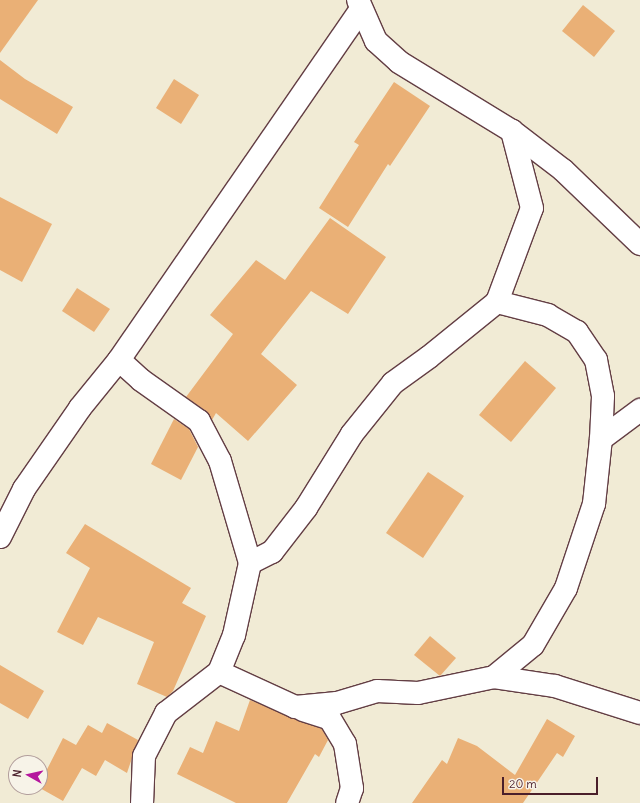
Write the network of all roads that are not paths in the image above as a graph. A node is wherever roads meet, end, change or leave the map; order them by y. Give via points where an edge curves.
1 (359, 4) edge
2 (512, 131) junction
3 (640, 244) edge
4 (498, 302) junction
5 (118, 360) junction
6 (640, 410) edge
7 (602, 439) junction
8 (0, 537) edge
9 (250, 563) junction
10 (219, 672) junction
11 (494, 677) junction
12 (295, 707) junction
13 (640, 713) edge
14 (142, 803) edge
15 (347, 803) edge

1 - 2 street via 376,41 399,62
1 - 5 street
2 - 3 street via 563,170
2 - 4 street via 532,208
4 - 7 street via 548,316 577,332 596,360 603,396
4 - 9 street via 393,383 352,434 306,508 272,552
5 - 8 street via 80,408 24,489
5 - 9 street via 141,380 199,421 220,461
6 - 7 street
7 - 11 street via 594,504 566,588 533,645
9 - 10 street via 234,635
10 - 12 street
10 - 14 street via 166,713 144,756
11 - 12 street via 418,693 377,691 337,703
11 - 13 street via 555,686
12 - 15 street via 330,719 345,744 352,788

